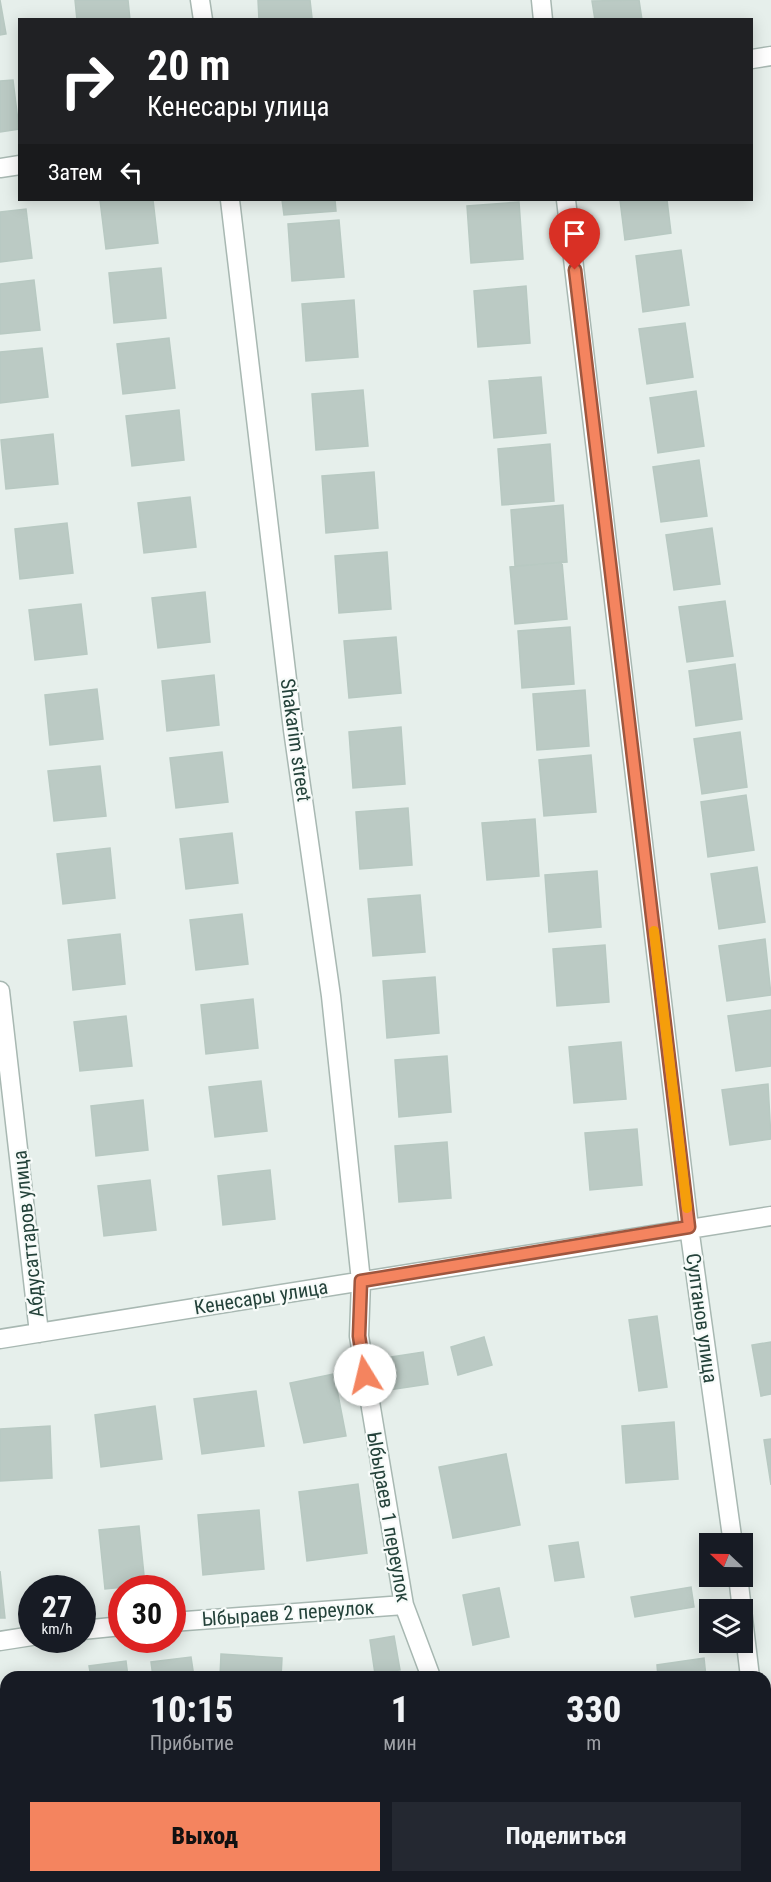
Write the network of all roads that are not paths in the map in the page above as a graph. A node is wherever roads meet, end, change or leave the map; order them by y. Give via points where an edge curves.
1 (200, 0) edge
2 (541, 0) edge
3 (203, 18) edge
4 (543, 18) edge
5 (771, 56) edge
6 (753, 59) edge
7 (18, 165) edge
8 (0, 168) edge
9 (230, 201) edge
10 (566, 201) edge
11 (0, 991) edge
12 (771, 1216) edge
13 (689, 1227) junction
14 (361, 1281) junction
15 (39, 1333) junction
16 (0, 1339) edge
17 (731, 1533) edge
18 (404, 1605) junction
19 (186, 1621) edge
20 (18, 1638) edge
21 (0, 1641) edge
22 (747, 1653) edge
23 (429, 1671) edge
24 (749, 1671) edge

1 - 3 street
2 - 4 street
5 - 6 street
7 - 8 street
9 - 14 street, Shakarim street via 294,730 331,996
10 - 13 street, Султанов улица
11 - 15 street, Абдусаттаров улица
12 - 13 street, Кенесары улица
13 - 14 street, Кенесары улица
13 - 17 street, Султанов улица
14 - 15 street, Кенесары улица
14 - 18 street, Ыбыраев 1 переулок via 359,1336
15 - 16 street, Кенесары улица
18 - 19 street, Ыбыраев 2 переулок
18 - 23 street, Ыбыраев 1 переулок
20 - 21 street
22 - 24 street

